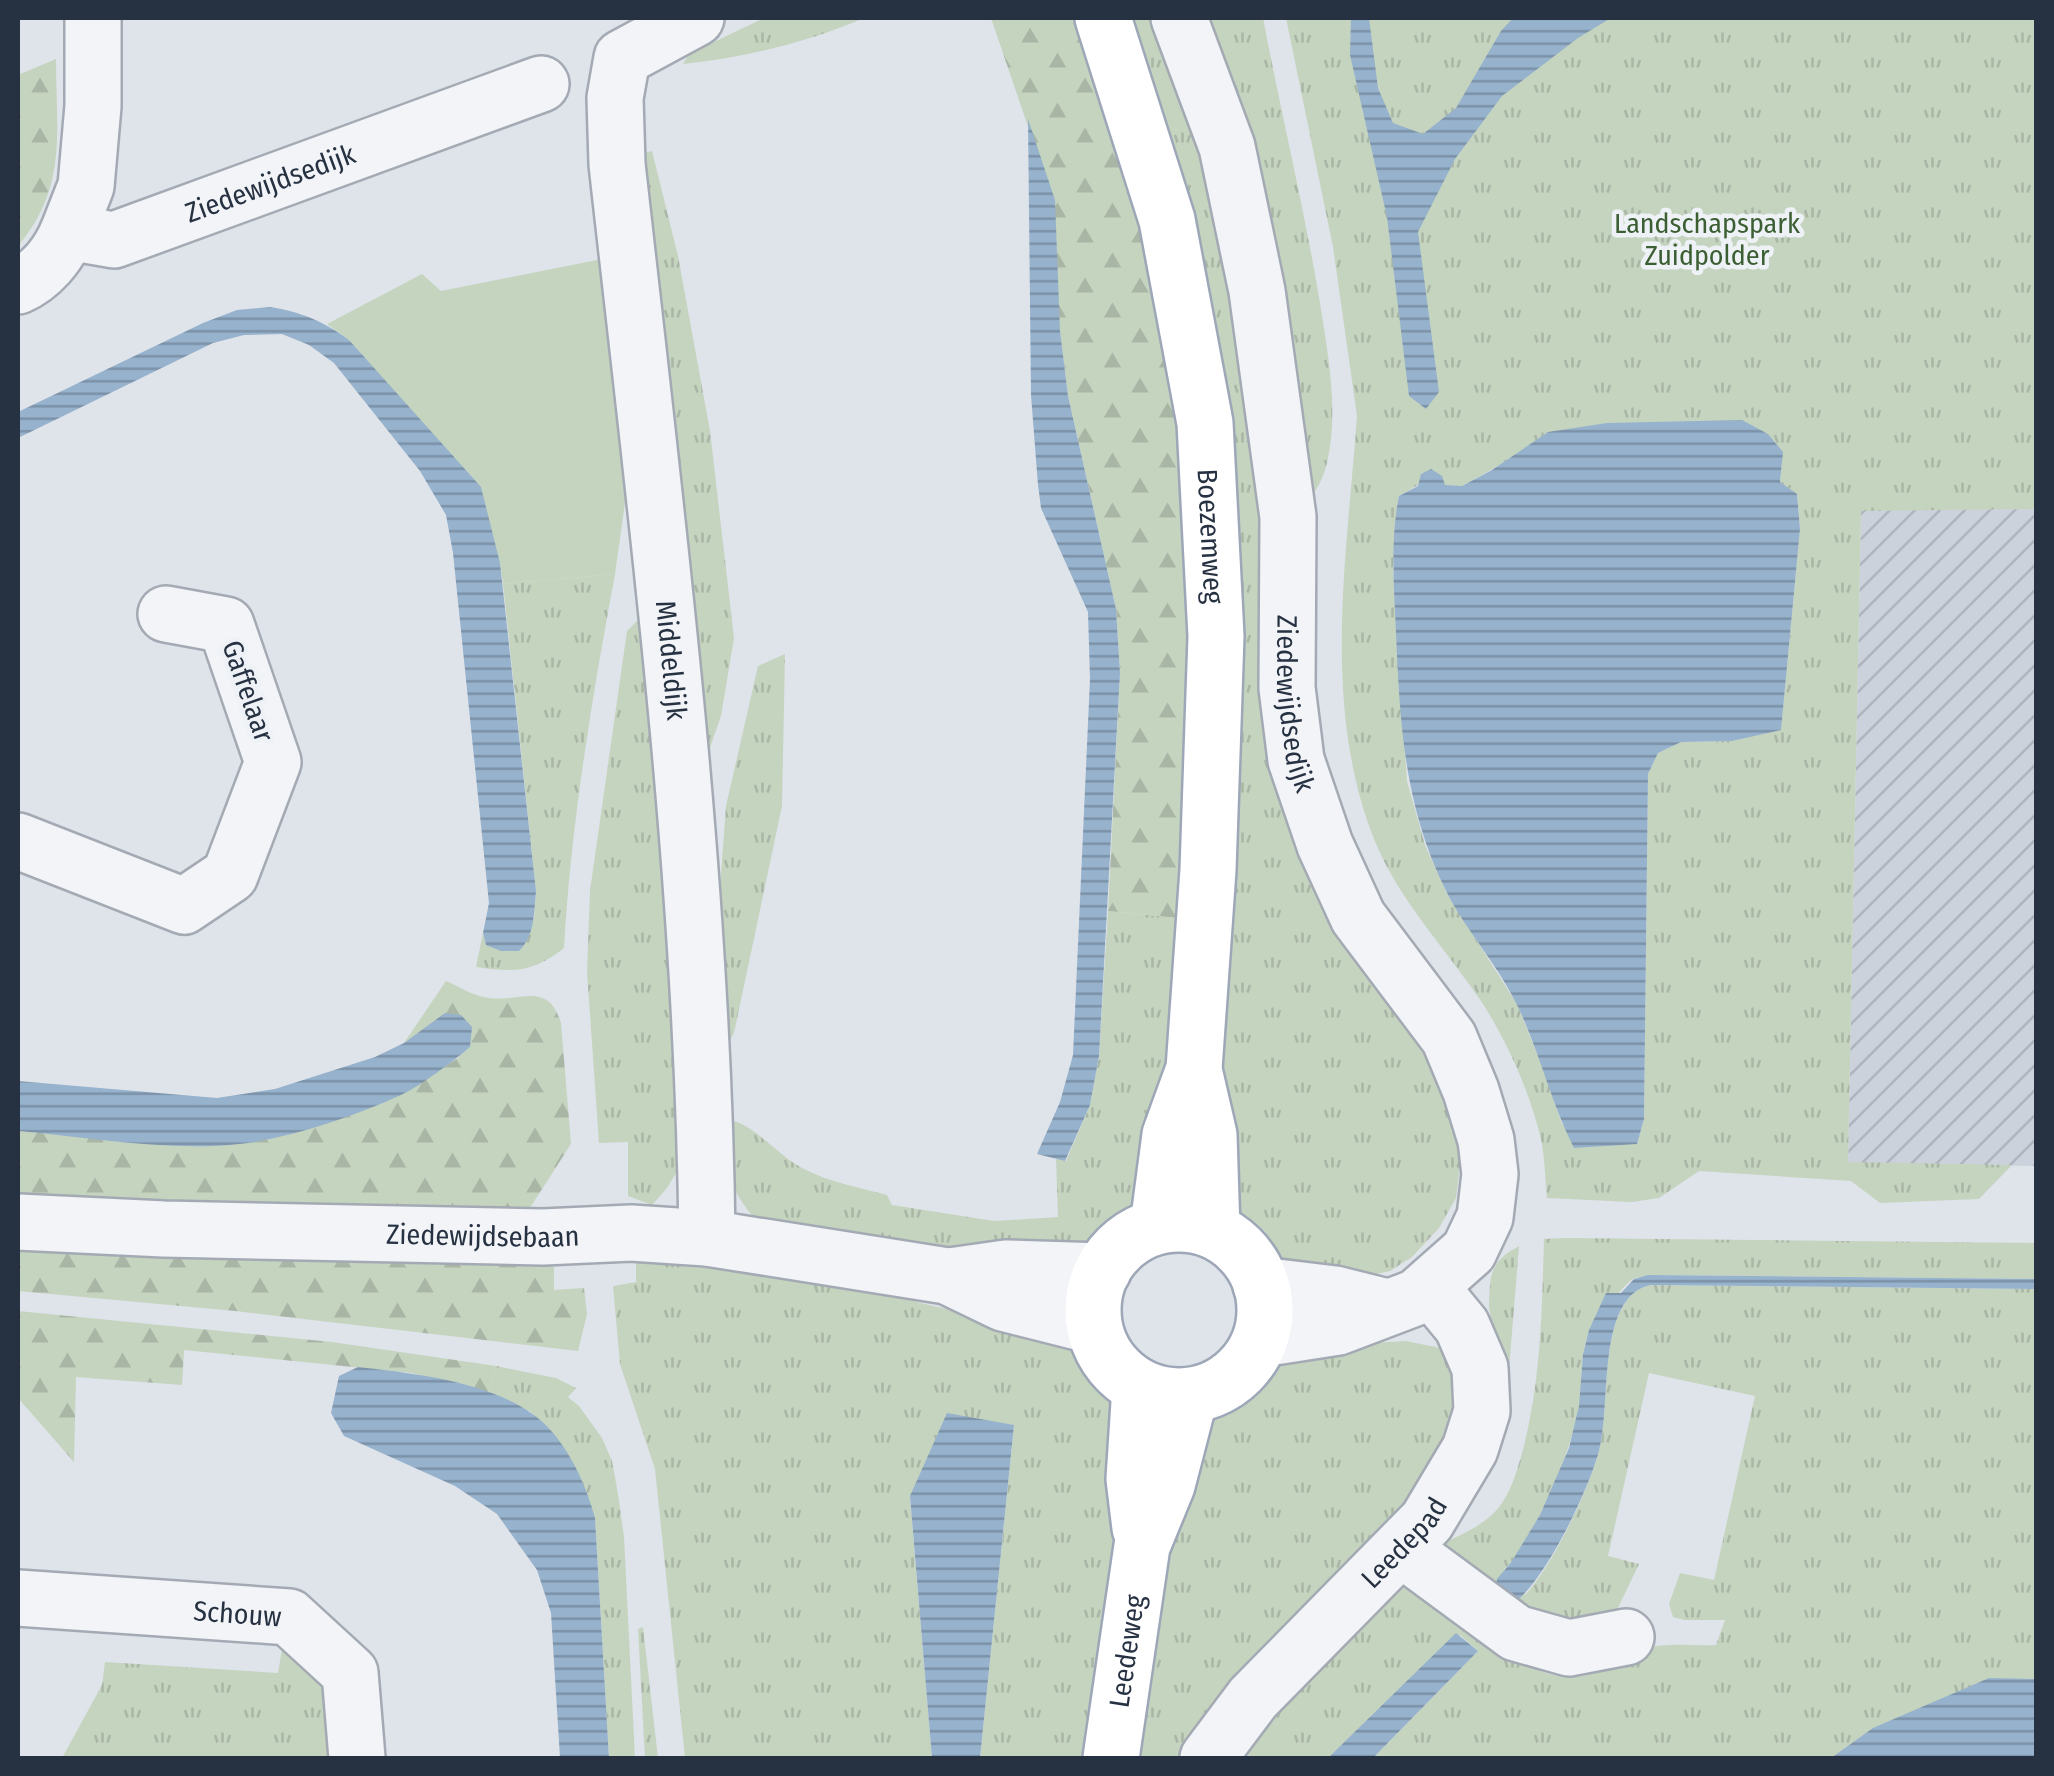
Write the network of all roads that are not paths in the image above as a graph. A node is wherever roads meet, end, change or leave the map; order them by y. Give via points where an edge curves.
1 (93, 18) edge
2 (696, 18) edge
3 (1103, 18) edge
4 (1179, 18) edge
5 (542, 84) dead end
6 (68, 232) junction
7 (18, 286) edge
8 (166, 614) dead end
9 (18, 841) edge
10 (1194, 1069) junction
11 (18, 1222) edge
12 (1158, 1226) junction
13 (1212, 1230) junction
14 (708, 1238) junction
15 (1103, 1270) junction
16 (947, 1276) junction
17 (1261, 1285) junction
18 (1408, 1297) junction
19 (1094, 1326) junction
20 (1260, 1339) junction
21 (1165, 1392) junction
22 (1402, 1548) junction
23 (18, 1598) edge
24 (1626, 1636) dead end
25 (357, 1758) edge
26 (1111, 1758) edge
27 (1208, 1758) edge

1 - 6 street via 86,186
2 - 14 street, Middeldijk via 622,58 616,82 617,164 686,815 706,1086
3 - 10 main road, Boezemweg via 1167,220 1204,423 1216,636
4 - 18 street, Ziedewijdsedijk via 1228,147 1257,290 1288,516 1287,688 1296,760 1358,917 1449,1038 1486,1140 1485,1217 1470,1252
5 - 6 street, Ziedewijdsedijk via 114,240
6 - 7 street via 60,250
8 - 9 street, Gaffelaar via 226,626 273,762 230,874 184,906
10 - 12 main road, Boezemweg via 1170,1135
10 - 13 main road, Boezemweg via 1209,1136
11 - 14 street, Ziedewijdsebaan
12 - 13 main road
12 - 15 main road via 1116,1250
13 - 17 main road via 1234,1244
14 - 16 street, Ziedewijdsebaan
15 - 16 street, Ziedewijdsebaan via 1006,1268
15 - 19 main road
16 - 19 street, Ziedewijdsebaan via 1004,1303
17 - 18 street
17 - 20 main road via 1266,1312
18 - 20 street, Ziedewijdsedijk via 1338,1327
18 - 22 street, Leedepad via 1462,1326 1480,1368 1482,1411 1470,1449 1427,1521
19 - 21 main road via 1118,1372
20 - 21 main road via 1245,1366 1220,1386
21 - 26 main road, Leedeweg via 1167,1485 1142,1546
22 - 24 street via 1516,1633 1569,1648
22 - 27 street, Leedepad via 1253,1698
23 - 25 street, Schouw via 289,1617 350,1673

